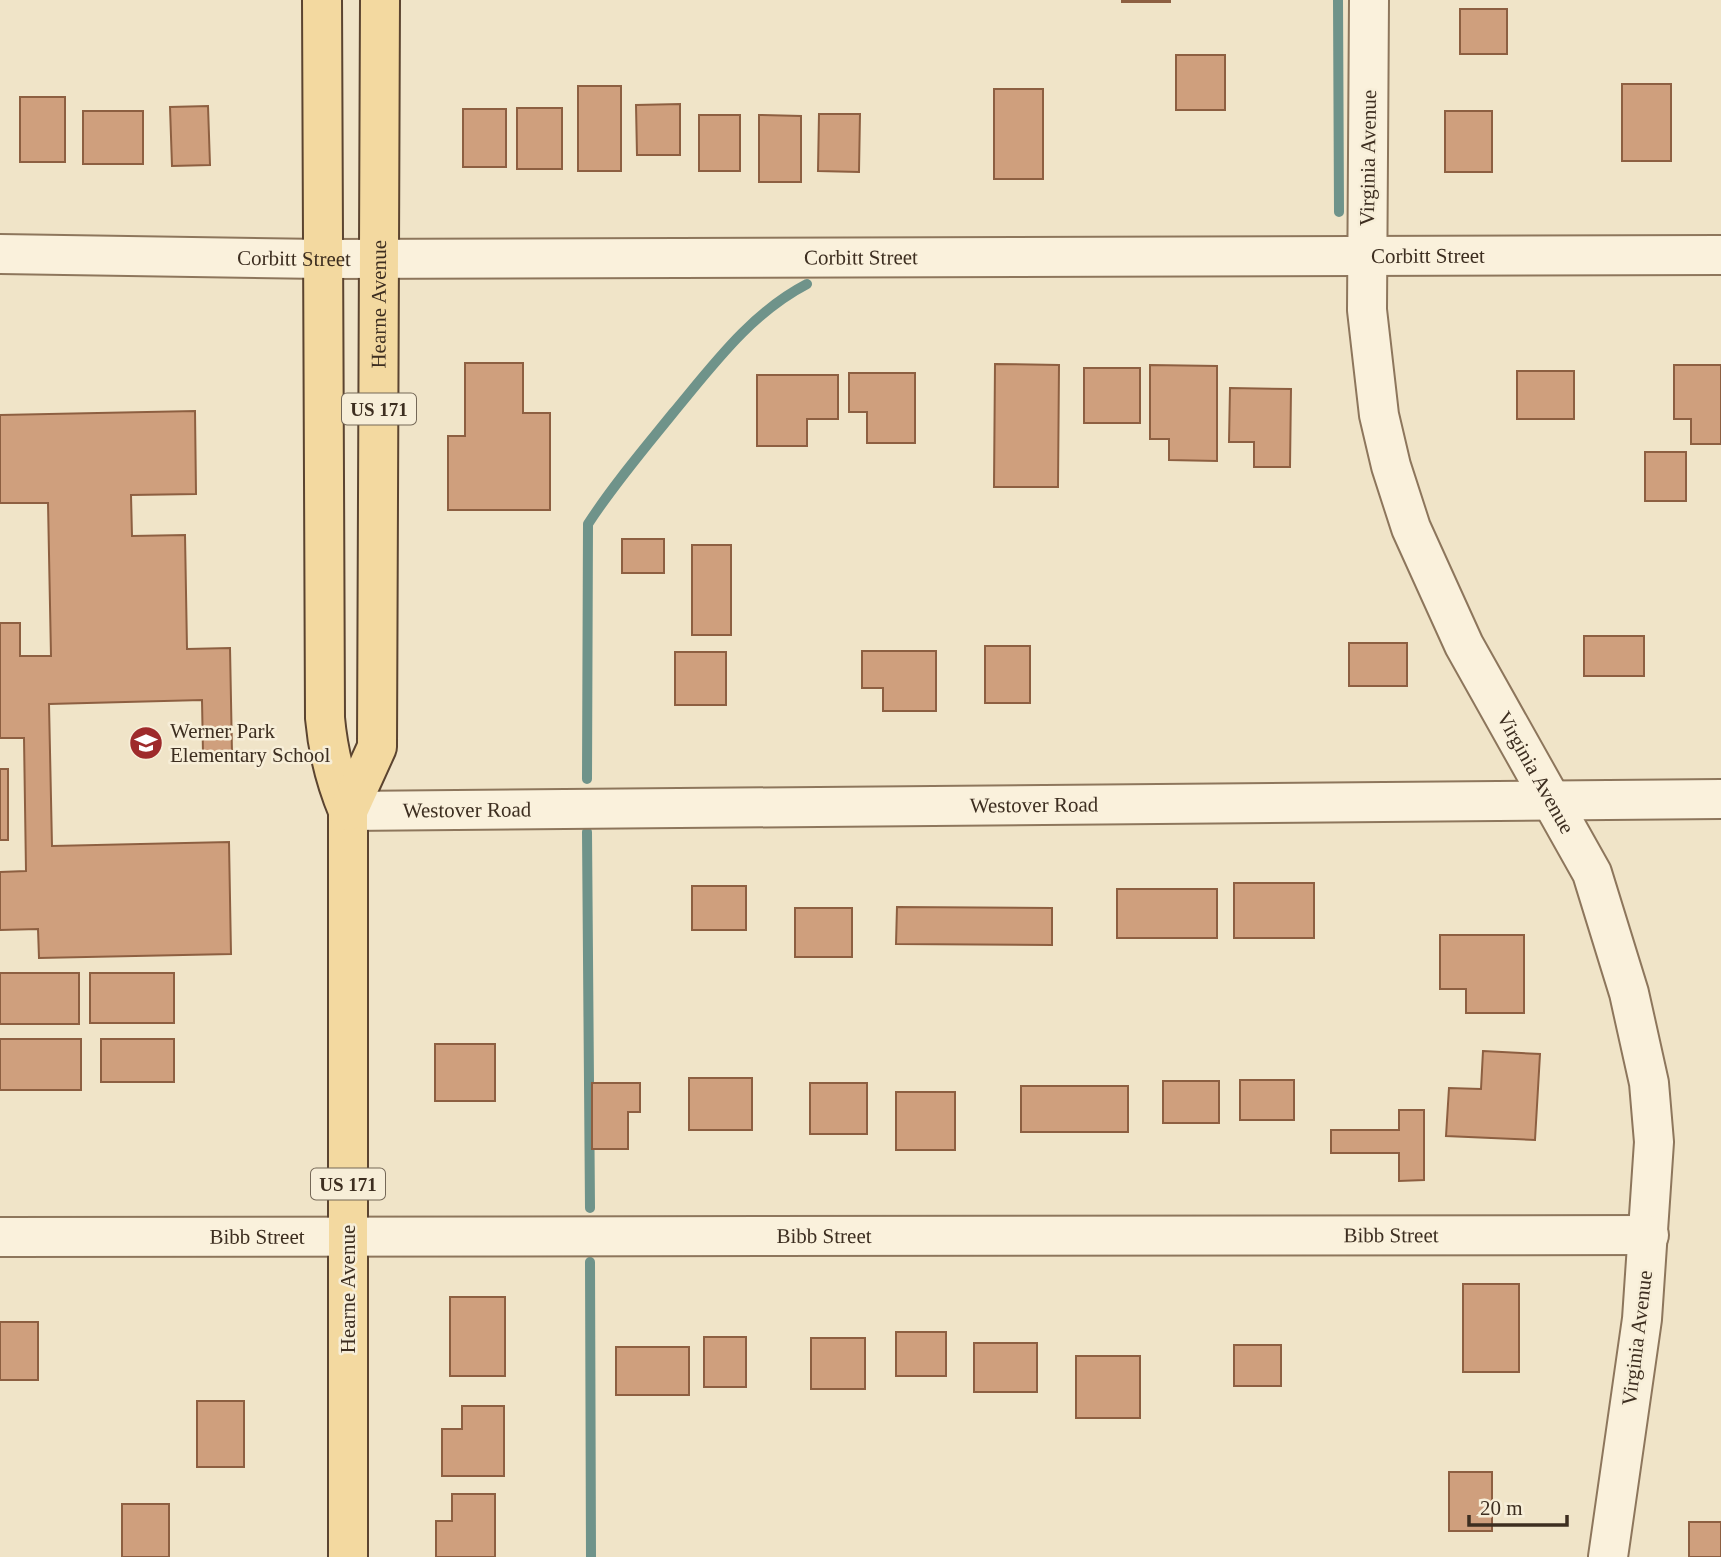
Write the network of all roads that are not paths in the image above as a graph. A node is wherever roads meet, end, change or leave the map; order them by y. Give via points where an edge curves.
1 (322, 0) edge
2 (380, 0) edge
3 (1369, 0) edge
4 (0, 254) edge
5 (1721, 254) edge
6 (380, 257) junction
7 (1367, 257) junction
8 (322, 259) junction
9 (1721, 799) edge
10 (1554, 800) junction
11 (348, 811) junction
12 (1649, 1235) junction
13 (0, 1237) edge
14 (348, 1238) junction
15 (348, 1557) edge
16 (1608, 1557) edge

1 - 8 main road, Hearne Avenue / US 171
2 - 6 main road, Hearne Avenue / US 171
3 - 7 street, Virginia Avenue
4 - 8 street, Corbitt Street
5 - 7 street, Corbitt Street
6 - 7 street, Corbitt Street
6 - 8 street, Corbitt Street
6 - 11 main road, Hearne Avenue / US 171 via 376,747
7 - 10 street, Virginia Avenue via 1367,310 1379,415 1411,528 1464,645
8 - 11 main road, Hearne Avenue / US 171 via 325,718 328,749
9 - 10 street, Westover Road
10 - 11 street, Westover Road
10 - 12 street, Virginia Avenue via 1592,873 1629,993 1649,1083 1654,1142
11 - 14 main road, Hearne Avenue / US 171
12 - 14 street, Bibb Street
12 - 16 street, Virginia Avenue via 1642,1319
13 - 14 street, Bibb Street
14 - 15 main road, Hearne Avenue / US 171

